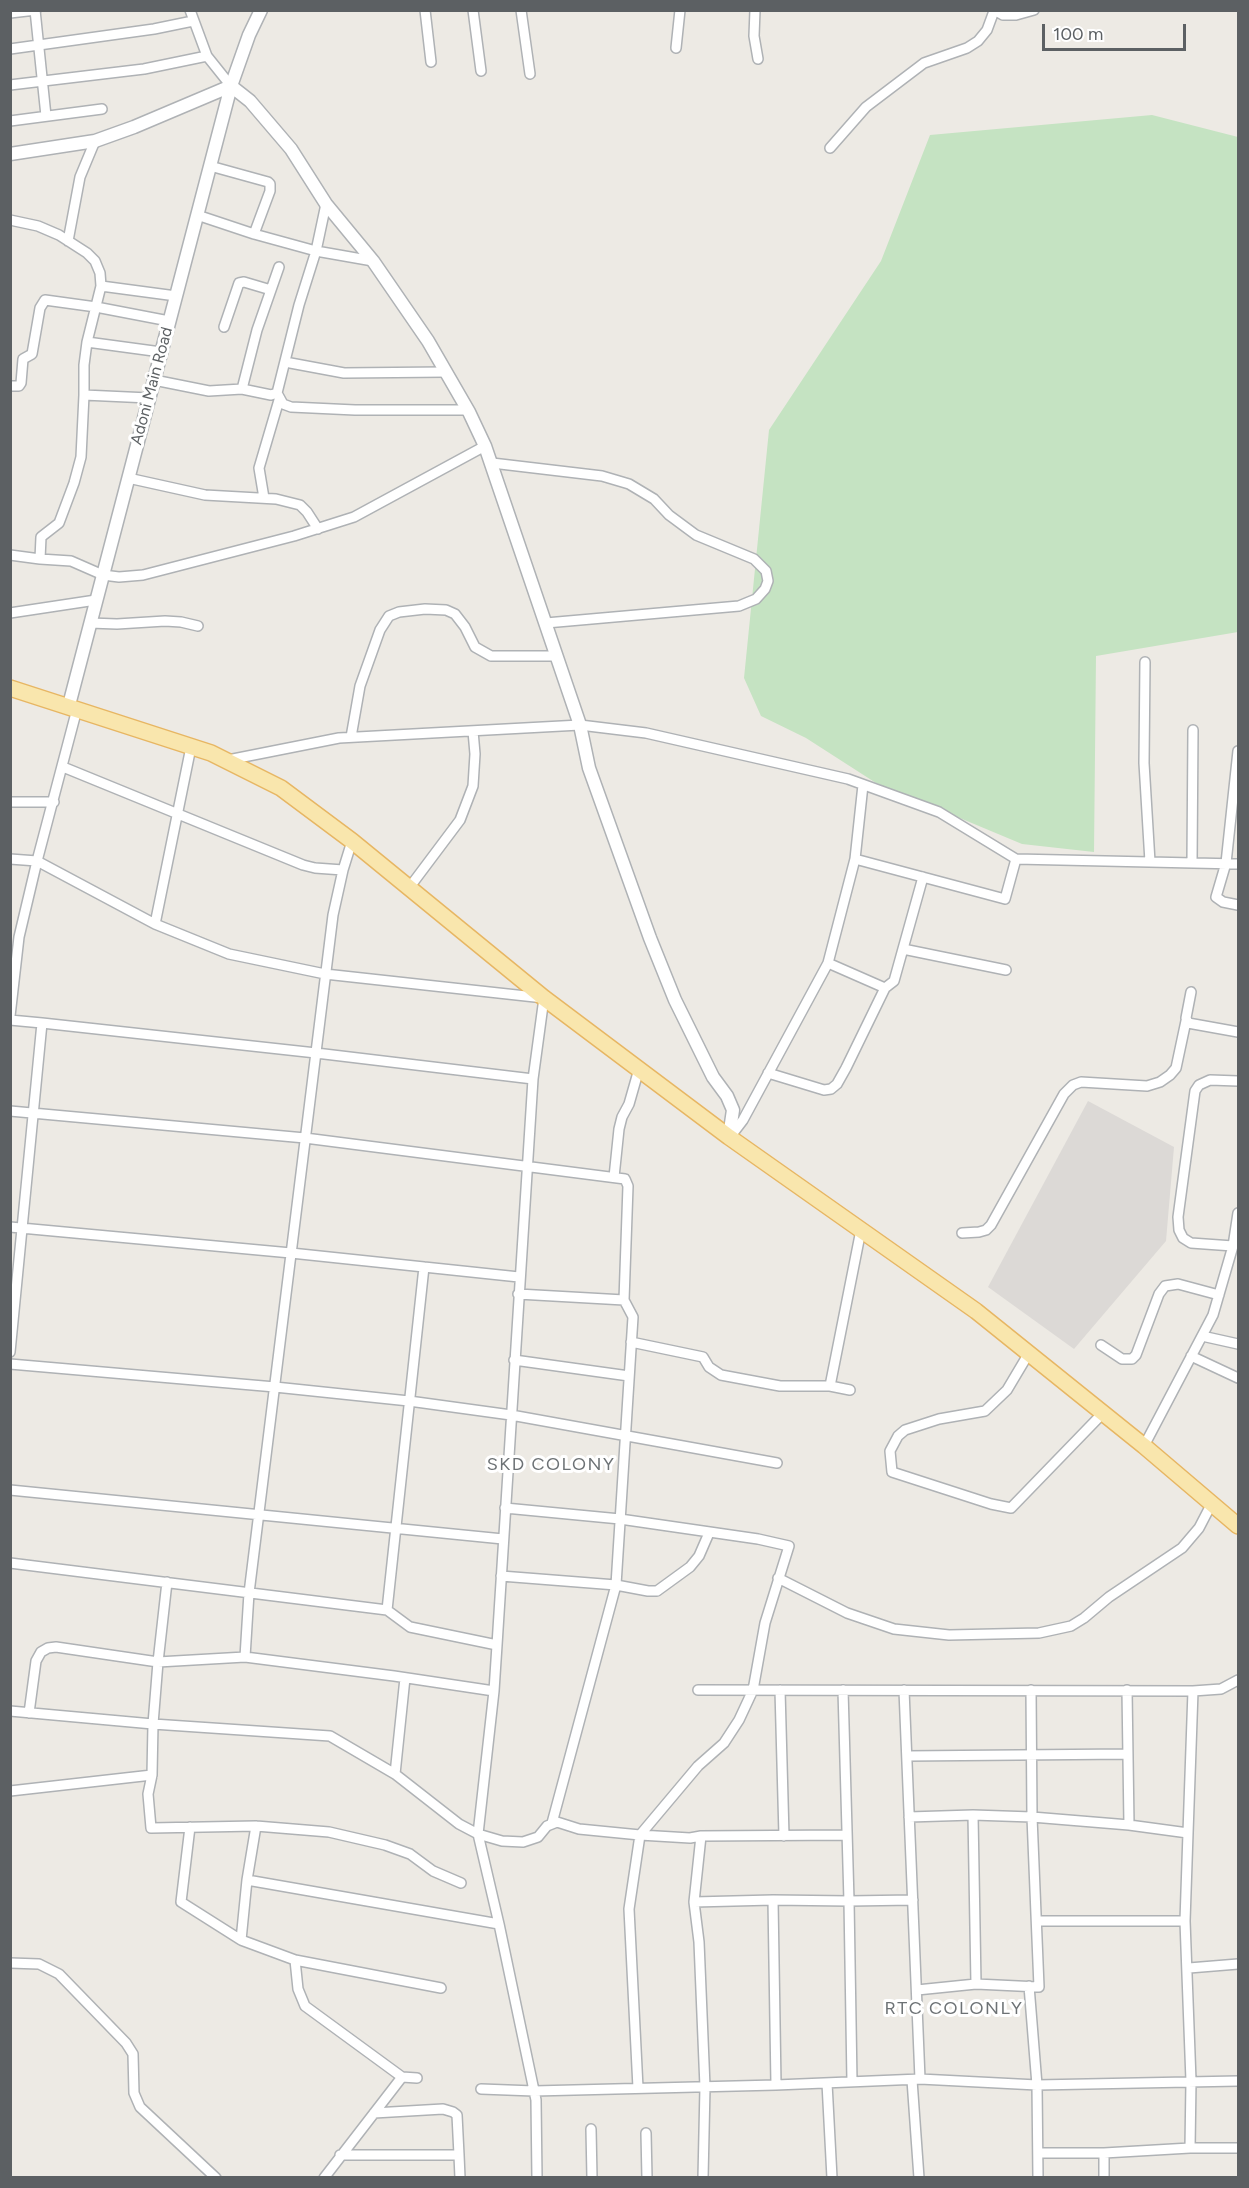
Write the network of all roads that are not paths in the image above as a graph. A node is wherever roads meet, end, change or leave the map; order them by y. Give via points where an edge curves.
1 (35, 10) edge
2 (190, 10) edge
3 (261, 10) edge
4 (425, 10) edge
5 (474, 10) edge
6 (521, 10) edge
7 (680, 10) edge
8 (755, 10) edge
9 (1034, 10) edge
10 (994, 11) edge
11 (10, 13) edge
12 (194, 21) junction
13 (38, 44) junction
14 (676, 48) dead end
15 (10, 49) edge
16 (207, 56) junction
17 (758, 59) dead end
18 (431, 62) dead end
19 (481, 71) dead end
20 (530, 74) dead end
21 (42, 80) junction
22 (10, 85) edge
23 (231, 86) junction
24 (102, 109) dead end
25 (46, 116) junction
26 (10, 121) edge
27 (95, 141) junction
28 (830, 148) dead end
29 (10, 154) edge
30 (210, 166) junction
31 (326, 204) junction
32 (197, 215) junction
33 (10, 220) edge
34 (254, 234) junction
35 (68, 241) junction
36 (316, 250) junction
37 (373, 261) junction
38 (279, 267) dead end
39 (101, 286) junction
40 (271, 290) junction
41 (176, 296) junction
42 (96, 307) junction
43 (169, 321) junction
44 (224, 327) dead end
45 (87, 342) junction
46 (161, 352) junction
47 (285, 362) junction
48 (446, 372) junction
49 (154, 380) junction
50 (10, 386) edge
51 (242, 389) junction
52 (84, 394) junction
53 (278, 397) junction
54 (149, 398) junction
55 (468, 410) junction
56 (484, 446) junction
57 (492, 463) junction
58 (128, 478) junction
59 (264, 498) junction
60 (318, 529) junction
61 (10, 555) edge
62 (40, 559) junction
63 (103, 575) junction
64 (96, 600) junction
65 (10, 613) edge
66 (90, 623) junction
67 (546, 623) junction
68 (198, 626) dead end
69 (557, 656) junction
70 (1145, 662) dead end
71 (10, 688) edge
72 (73, 707) junction
73 (580, 725) junction
74 (473, 730) junction
75 (1192, 730) dead end
76 (351, 737) junction
77 (191, 747) junction
78 (1239, 751) edge
79 (225, 761) junction
80 (63, 768) junction
81 (863, 785) junction
82 (10, 802) edge
83 (54, 802) junction
84 (178, 814) junction
85 (352, 841) junction
86 (10, 859) edge
87 (1016, 859) junction
88 (855, 860) junction
89 (37, 861) junction
90 (1150, 862) junction
91 (1192, 862) junction
92 (1226, 863) junction
93 (1239, 864) edge
94 (343, 870) junction
95 (923, 877) junction
96 (409, 888) junction
97 (1239, 905) edge
98 (156, 924) junction
99 (15, 937) edge
100 (903, 949) junction
101 (828, 963) junction
102 (1006, 970) dead end
103 (325, 974) junction
104 (885, 988) junction
105 (1191, 992) dead end
106 (544, 998) junction
107 (10, 1016) edge
108 (10, 1020) edge
109 (1186, 1021) junction
110 (42, 1023) junction
111 (1239, 1032) edge
112 (316, 1053) junction
113 (639, 1069) junction
114 (768, 1073) junction
115 (533, 1079) junction
116 (1239, 1081) edge
117 (10, 1111) edge
118 (34, 1114) junction
119 (729, 1137) junction
120 (305, 1138) junction
121 (528, 1165) junction
122 (614, 1177) junction
123 (1239, 1214) edge
124 (10, 1227) edge
125 (22, 1228) junction
126 (861, 1230) junction
127 (962, 1233) dead end
128 (1233, 1246) junction
129 (291, 1253) junction
130 (424, 1267) junction
131 (519, 1276) junction
132 (518, 1294) junction
133 (1219, 1295) junction
134 (624, 1300) junction
135 (1202, 1336) junction
136 (631, 1342) junction
137 (1239, 1344) edge
138 (1101, 1345) dead end
139 (10, 1352) edge
140 (1029, 1353) junction
141 (1191, 1356) junction
142 (514, 1360) junction
143 (10, 1364) edge
144 (629, 1376) junction
145 (1239, 1378) edge
146 (830, 1386) junction
147 (275, 1387) junction
148 (850, 1390) dead end
149 (409, 1401) junction
150 (1103, 1413) junction
151 (511, 1415) junction
152 (625, 1436) junction
153 (1144, 1446) junction
154 (777, 1463) dead end
155 (10, 1490) edge
156 (1212, 1503) junction
157 (505, 1508) junction
158 (260, 1515) junction
159 (620, 1519) junction
160 (1239, 1526) edge
161 (396, 1528) junction
162 (709, 1533) junction
163 (503, 1539) junction
164 (10, 1563) edge
165 (501, 1576) junction
166 (778, 1578) junction
167 (168, 1582) junction
168 (616, 1585) junction
169 (249, 1593) junction
170 (387, 1610) junction
171 (497, 1645) junction
172 (245, 1658) junction
173 (158, 1662) junction
174 (405, 1678) junction
175 (1239, 1680) edge
176 (698, 1689) dead end
177 (753, 1690) junction
178 (780, 1690) junction
179 (843, 1690) junction
180 (904, 1690) junction
181 (1031, 1690) junction
182 (1127, 1690) junction
183 (494, 1691) junction
184 (1193, 1691) junction
185 (10, 1712) edge
186 (29, 1713) junction
187 (153, 1724) junction
188 (1128, 1754) junction
189 (907, 1756) junction
190 (1031, 1756) junction
191 (395, 1774) junction
192 (152, 1775) junction
193 (10, 1791) edge
194 (973, 1815) junction
195 (909, 1817) junction
196 (1032, 1818) junction
197 (552, 1823) junction
198 (1129, 1825) junction
199 (256, 1826) junction
200 (190, 1827) junction
201 (478, 1833) junction
202 (1188, 1833) junction
203 (640, 1835) junction
204 (847, 1835) junction
205 (701, 1836) junction
206 (784, 1836) junction
207 (247, 1880) junction
208 (461, 1882) dead end
209 (773, 1900) junction
210 (913, 1900) junction
211 (849, 1901) junction
212 (694, 1902) junction
213 (1036, 1921) junction
214 (1185, 1921) junction
215 (498, 1924) junction
216 (241, 1940) junction
217 (295, 1960) junction
218 (10, 1963) edge
219 (1239, 1964) edge
220 (1189, 1968) junction
221 (976, 1984) junction
222 (1029, 1986) junction
223 (441, 1988) dead end
224 (916, 1990) junction
225 (402, 2077) junction
226 (417, 2078) dead end
227 (916, 2079) junction
228 (1191, 2081) junction
229 (1239, 2081) edge
230 (852, 2082) junction
231 (827, 2083) junction
232 (776, 2085) junction
233 (1037, 2085) junction
234 (705, 2087) junction
235 (638, 2088) junction
236 (481, 2090) dead end
237 (534, 2091) junction
238 (374, 2113) junction
239 (591, 2129) dead end
240 (646, 2133) dead end
241 (1190, 2148) junction
242 (1239, 2148) edge
243 (1038, 2153) junction
244 (1104, 2153) junction
245 (459, 2155) junction
246 (340, 2156) junction
247 (216, 2178) edge
248 (324, 2178) edge
249 (460, 2178) edge
250 (537, 2178) edge
251 (592, 2178) edge
252 (647, 2178) edge
253 (703, 2178) edge
254 (832, 2178) edge
255 (919, 2178) edge
256 (1038, 2178) edge
257 (1104, 2178) edge

1 - 11 street
1 - 13 street
2 - 12 street
3 - 23 street, Adoni Main Road
4 - 18 street
5 - 19 street
6 - 20 street
7 - 14 street
8 - 17 street
9 - 10 street via 1016,15
10 - 28 street via 978,41 924,63 866,107
12 - 13 street
12 - 16 street
13 - 15 street
13 - 21 street
16 - 21 street via 144,69
16 - 23 street
21 - 22 street
21 - 25 street
23 - 27 street
23 - 30 street, Adoni Main Road
23 - 31 street via 250,101 291,148
24 - 25 street
25 - 26 street
27 - 29 street
27 - 35 street via 80,177
30 - 32 street, Adoni Main Road
30 - 34 street via 270,184
31 - 36 street
31 - 37 street
32 - 34 street
32 - 41 street, Adoni Main Road
33 - 35 street via 38,226
34 - 36 street
35 - 39 street via 95,261
36 - 37 street
36 - 47 street
37 - 48 street
38 - 40 street
39 - 41 street
39 - 42 street
40 - 44 street via 239,283
40 - 51 street
41 - 43 street, Adoni Main Road
42 - 43 street
42 - 45 street
42 - 50 street via 49,300 42,303 32,354 23,359 19,386
43 - 46 street, Adoni Main Road
45 - 46 street
45 - 52 street
46 - 49 street, Adoni Main Road
47 - 48 street via 344,373
47 - 53 street
48 - 55 street
49 - 51 street via 208,391
49 - 54 street, Adoni Main Road
51 - 53 street
52 - 54 street
52 - 62 street via 81,458 59,523 41,537
53 - 55 street via 291,407
53 - 59 street via 259,468
54 - 58 street, Adoni Main Road
55 - 56 street
56 - 57 street
56 - 60 street via 354,517
57 - 67 street
57 - 67 street via 602,476 629,484 654,499 696,535 754,559 766,571 768,580 756,599 739,606
58 - 59 street via 205,495
58 - 63 street, Adoni Main Road
59 - 60 street via 300,505
60 - 63 street via 143,575
61 - 62 street
62 - 63 street via 71,561
63 - 64 street, Adoni Main Road
64 - 65 street
64 - 66 street, Adoni Main Road
66 - 68 street via 165,621
66 - 72 street, Adoni Main Road
67 - 69 street
69 - 73 street
69 - 76 street via 491,656 475,647 455,614 425,609 399,612 389,616 380,630 360,686
70 - 90 street via 1144,763
71 - 72 main road
72 - 77 main road
72 - 80 street
73 - 74 street
73 - 81 street via 646,733
73 - 119 street via 589,768 650,938 684,1019 733,1110
74 - 76 street
74 - 96 street via 473,786 460,819
75 - 91 street
76 - 79 street
77 - 79 main road
77 - 84 street
78 - 92 street
79 - 85 main road via 281,788
80 - 83 street
80 - 84 street
81 - 87 street via 939,812
81 - 88 street
82 - 83 street
83 - 89 street
84 - 94 street via 303,865
84 - 98 street
85 - 94 street
85 - 96 main road
86 - 89 street
87 - 90 street
87 - 95 street via 1005,899
88 - 95 street
88 - 101 street
89 - 98 street
89 - 99 street
90 - 91 street
91 - 92 street
92 - 93 street
92 - 97 street via 1216,897
94 - 103 street
95 - 100 street
96 - 106 main road
98 - 103 street via 229,954
99 - 107 street
100 - 102 street
100 - 104 street via 894,981
101 - 104 street
101 - 114 street
103 - 106 street
103 - 112 street
104 - 114 street via 846,1068 831,1089
105 - 109 street
106 - 113 main road
106 - 115 street
108 - 110 street
109 - 111 street
109 - 127 street via 1176,1068 1160,1082 1147,1086 1081,1082 1073,1085 1064,1094 991,1225 979,1232
110 - 112 street
110 - 118 street
112 - 115 street
112 - 120 street
113 - 119 main road
113 - 122 street via 619,1129
114 - 119 street via 743,1120
115 - 121 street
116 - 128 street via 1210,1080 1198,1084 1178,1217 1183,1238 1191,1243
117 - 118 street
118 - 120 street
118 - 125 street
119 - 126 main road
120 - 121 street
120 - 129 street
121 - 122 street
121 - 131 street
122 - 134 street via 625,1179 628,1186
123 - 128 street
124 - 125 street
125 - 129 street
125 - 139 street
126 - 140 main road
126 - 146 street
128 - 133 street
129 - 130 street
129 - 147 street
130 - 131 street
130 - 149 street
131 - 132 street
132 - 134 street
132 - 142 street
133 - 135 street
133 - 138 street via 1178,1284 1165,1286 1132,1359 1122,1359
134 - 136 street via 633,1317
135 - 137 street
135 - 141 street
136 - 144 street
136 - 146 street via 703,1357 721,1375 780,1386
140 - 150 main road
140 - 150 street via 1007,1390 985,1411 939,1419 898,1436 890,1452 892,1472 1011,1508
141 - 145 street
141 - 153 street
142 - 144 street
142 - 151 street
143 - 147 street
144 - 152 street
146 - 148 street
147 - 149 street
147 - 158 street
149 - 151 street
149 - 161 street
150 - 153 main road
151 - 152 street
151 - 157 street
152 - 154 street
152 - 159 street
153 - 156 main road
155 - 158 street
156 - 160 main road
156 - 166 street via 1199,1528 1182,1548 1071,1626 1039,1633 949,1635 894,1629 847,1613
157 - 159 street
157 - 163 street
158 - 161 street
158 - 169 street
159 - 162 street
159 - 168 street
161 - 163 street
161 - 170 street
162 - 166 street via 789,1546
162 - 168 street via 699,1556 666,1586 648,1591
163 - 165 street
164 - 167 street
165 - 168 street
165 - 171 street
166 - 177 street
167 - 169 street
167 - 173 street
168 - 197 street
169 - 170 street
169 - 172 street
170 - 171 street via 410,1627
171 - 183 street
172 - 173 street
172 - 174 street
173 - 186 street via 48,1648 36,1661
173 - 187 street
174 - 183 street
174 - 191 street
175 - 184 street via 1221,1689
176 - 177 street
177 - 178 street
177 - 203 street via 723,1743 698,1766
178 - 179 street
178 - 206 street
179 - 180 street
179 - 204 street
180 - 181 street
180 - 189 street
181 - 182 street
181 - 190 street
182 - 184 street
182 - 188 street
183 - 201 street
184 - 202 street
185 - 186 street
186 - 187 street
187 - 191 street via 330,1736
187 - 192 street
188 - 190 street
188 - 198 street
189 - 190 street
189 - 195 street
190 - 196 street
191 - 201 street via 459,1824
192 - 193 street
192 - 200 street via 148,1794 151,1828
194 - 195 street
194 - 196 street
194 - 221 street
195 - 210 street
196 - 198 street
196 - 213 street
197 - 201 street via 538,1837 523,1842 502,1841
197 - 203 street
198 - 202 street
199 - 200 street
199 - 207 street
199 - 208 street via 329,1832 385,1845
200 - 216 street via 181,1902
201 - 215 street
202 - 214 street
203 - 205 street
203 - 235 street via 629,1909
204 - 206 street
204 - 211 street
205 - 206 street
205 - 212 street
207 - 215 street
207 - 216 street
209 - 211 street
209 - 212 street
209 - 232 street
210 - 211 street
210 - 224 street
211 - 230 street
212 - 234 street
213 - 214 street
213 - 222 street via 1040,1987
214 - 220 street
215 - 237 street
216 - 217 street
217 - 223 street
217 - 225 street via 298,1989 305,2006
218 - 247 street via 39,1964 59,1974 126,2043 133,2054 134,2093 140,2107
219 - 220 street
220 - 228 street
221 - 222 street
221 - 224 street
222 - 233 street
224 - 227 street
225 - 226 street
225 - 238 street
227 - 230 street
227 - 233 street
227 - 255 street
228 - 229 street
228 - 233 street
228 - 241 street
230 - 231 street
231 - 232 street
231 - 254 street
232 - 234 street
233 - 243 street
234 - 235 street
234 - 253 street
235 - 237 street
236 - 237 street
237 - 250 street
238 - 245 street via 442,2109 453,2112 457,2115
238 - 246 street
239 - 251 street
240 - 252 street
241 - 242 street
241 - 244 street
243 - 244 street
243 - 256 street
244 - 257 street
245 - 246 street
245 - 249 street
246 - 248 street

